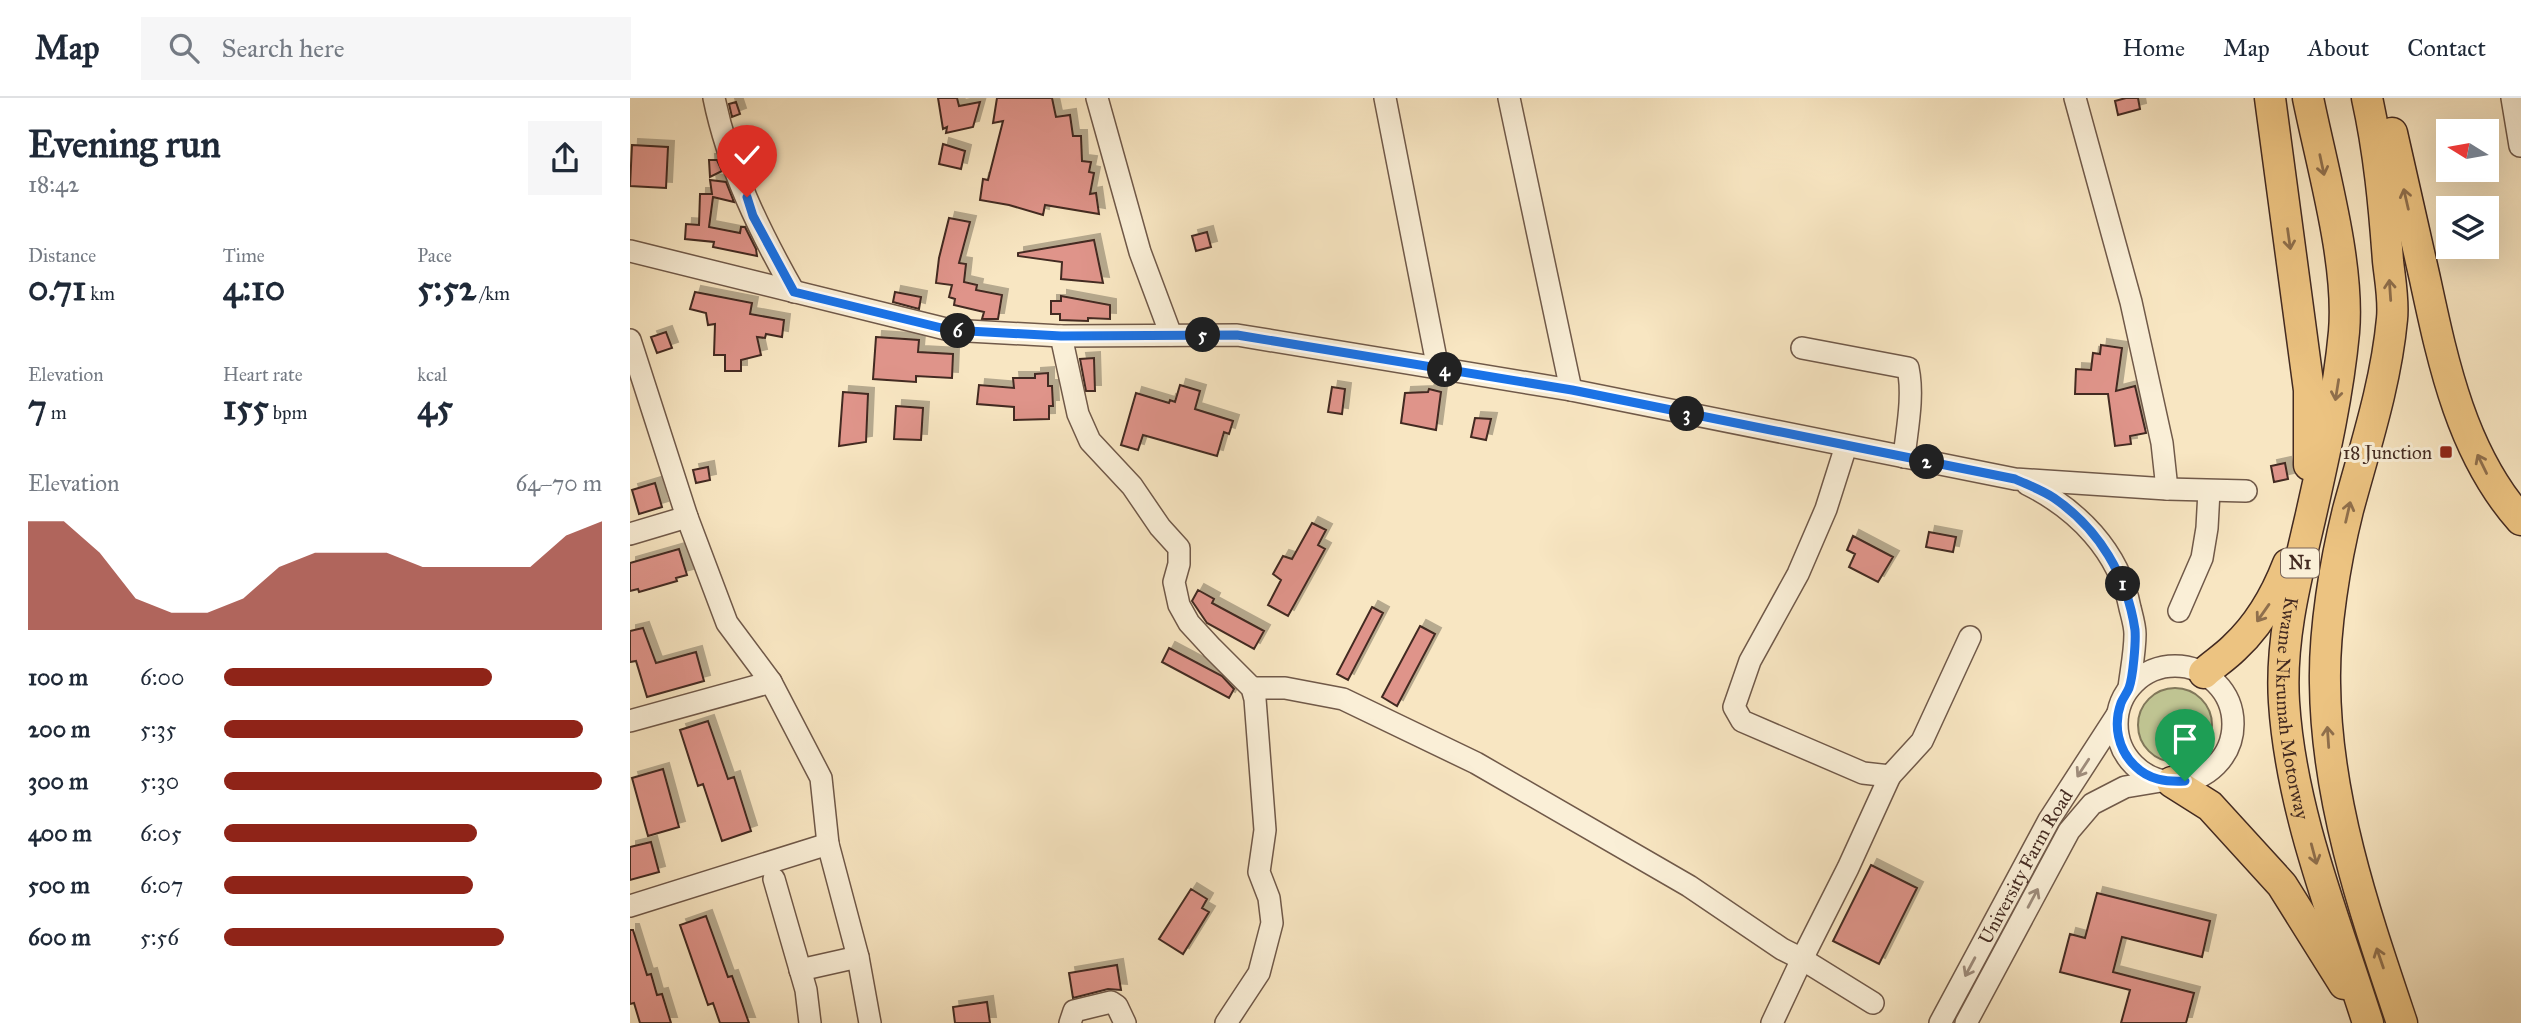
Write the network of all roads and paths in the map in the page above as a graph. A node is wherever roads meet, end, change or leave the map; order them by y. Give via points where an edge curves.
1 (714, 98) edge
2 (1097, 98) edge
3 (1385, 98) edge
4 (1509, 98) edge
5 (2075, 98) edge
6 (2270, 98) edge
7 (2308, 98) edge
8 (2367, 98) edge
9 (2383, 98) edge
10 (2512, 98) edge
11 (2520, 146) edge
12 (630, 251) edge
13 (794, 292) junction
14 (1171, 335) junction
15 (1061, 336) junction
16 (1802, 348) dead end
17 (631, 349) edge
18 (1438, 369) junction
19 (1572, 390) junction
20 (1846, 446) junction
21 (1904, 457) junction
22 (2015, 479) junction
23 (2167, 489) junction
24 (2209, 491) junction
25 (2246, 491) dead end
26 (687, 517) junction
27 (2521, 520) edge
28 (630, 534) edge
29 (2179, 611) dead end
30 (2135, 633) junction
31 (1970, 637) dead end
32 (2161, 667) junction
33 (2204, 673) junction
34 (771, 682) junction
35 (1252, 688) junction
36 (2129, 688) junction
37 (2118, 715) junction
38 (631, 717) edge
39 (1890, 776) junction
40 (2167, 781) junction
41 (828, 844) junction
42 (774, 879) dead end
43 (630, 906) edge
44 (858, 957) junction
45 (1802, 959) junction
46 (800, 970) junction
47 (1873, 1003) dead end
48 (810, 1023) edge
49 (870, 1023) edge
50 (1070, 1023) edge
51 (1125, 1023) edge
52 (1226, 1023) edge
53 (1772, 1023) edge
54 (1940, 1023) edge
55 (1966, 1023) edge
56 (2363, 1023) edge
57 (2368, 1023) edge
58 (2402, 1023) edge

1 - 13 street via 753,216
2 - 14 street via 1140,251
3 - 18 street
4 - 19 street
5 - 23 street via 2131,302 2162,443
6 -> 33 highway via 2309,390 2307,479 2292,555 2277,592 2243,639
7 -> 57 highway, Kwame Nkrumah Motorway / N1 via 2336,232 2344,329 2327,444 2287,627 2284,701 2294,773 2313,849
58 -> 8 highway, Kwame Nkrumah Motorway / N1 via 2346,842 2330,764 2325,682 2331,597 2347,513 2376,408 2392,317 2384,209
27 -> 9 highway via 2487,475 2466,431 2441,350
10 - 11 street
12 - 13 street
13 - 15 street via 950,330
14 - 15 street
14 - 18 street via 1237,335
15 - 35 street via 1078,414 1090,441 1132,485 1179,548 1174,582 1189,623
16 - 21 street via 1908,368
17 - 26 street
18 - 19 street
19 - 20 street
20 - 21 street
20 - 39 street via 1826,509 1798,574 1750,662 1734,707 1742,721 1863,773
21 - 22 street
22 - 23 street
22 - 30 street via 2052,497 2093,533 2110,555 2127,593
23 - 24 street
24 - 25 street
24 - 29 street via 2202,558
26 - 28 street
26 - 34 street via 727,623
30 - 32 street
30 - 36 street
31 - 39 street via 1922,741
32 - 33 street via 2191,667
32 - 36 street
33 - 40 street via 2228,700 2232,737 2213,768 2197,778
34 - 38 street
34 - 41 street via 821,778
35 - 45 street via 1285,688 1343,699 1476,762 1689,886
35 - 52 street via 1258,713 1265,830 1259,872 1272,923 1259,973
36 - 37 street
37 - 40 street via 2118,737 2127,757 2142,772
37 -> 54 street, University Farm Road via 2049,820
39 - 45 street
55 -> 40 street, University Farm Road via 2069,831 2092,804 2125,787
40 - 56 highway via 2210,806 2282,885 2342,979
41 - 43 street
41 - 44 street
42 - 46 street
44 - 46 street
44 - 49 street
45 - 47 street
45 - 53 street
46 - 48 street
50 - 51 street via 1074,1011 1111,1002

